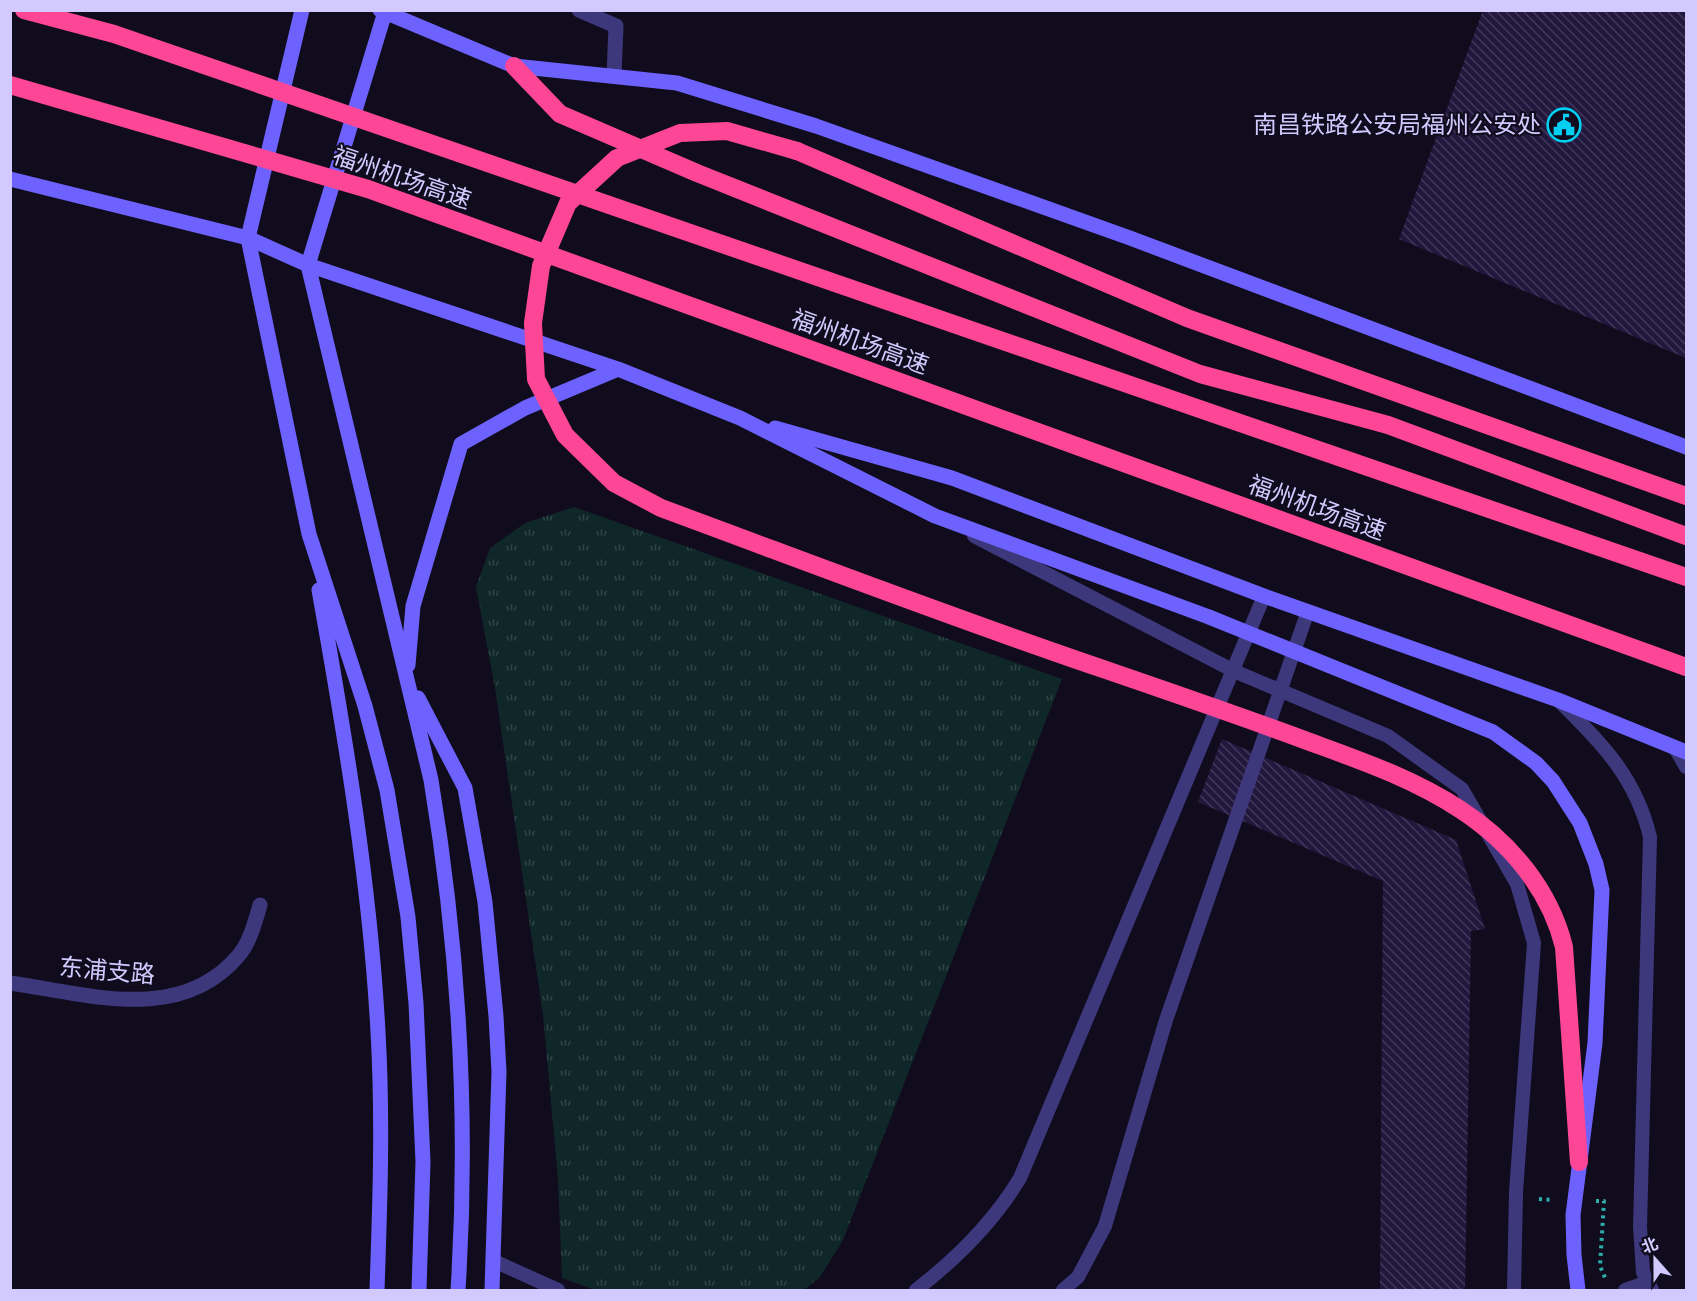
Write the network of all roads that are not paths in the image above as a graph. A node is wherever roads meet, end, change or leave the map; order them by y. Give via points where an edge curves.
1 (24, 10) edge
2 (302, 10) edge
3 (579, 10) edge
4 (382, 11) edge
5 (513, 66) junction
6 (614, 76) junction
7 (10, 85) edge
8 (10, 179) edge
9 (248, 238) junction
10 (308, 265) junction
11 (618, 369) junction
12 (741, 418) junction
13 (1686, 447) edge
14 (1686, 496) edge
15 (935, 516) junction
16 (309, 534) junction
17 (1686, 536) edge
18 (1686, 577) edge
19 (1264, 596) junction
20 (1308, 610) junction
21 (1686, 667) edge
22 (1234, 671) junction
23 (407, 677) junction
24 (1280, 690) junction
25 (1558, 700) junction
26 (1681, 750) edge
27 (1686, 766) edge
28 (260, 905) dead end
29 (10, 983) edge
30 (1579, 1162) junction
31 (494, 1261) junction
32 (1514, 1286) edge
33 (1649, 1286) edge
34 (377, 1290) edge
35 (418, 1290) edge
36 (458, 1290) edge
37 (492, 1290) edge
38 (558, 1290) edge
39 (916, 1290) edge
40 (1063, 1290) edge
41 (1578, 1290) edge
42 (1625, 1290) edge

1 - 18 highway, 福州机场高速, bridge via 114,34
2 - 9 main road
3 - 6 street via 616,26
4 - 5 main road
4 - 10 main road
5 - 6 main road
5 - 17 highway via 560,114 697,173 1200,374 1388,425
6 - 13 main road via 677,83 816,126 1130,238
7 - 21 highway, 福州机场高速, bridge via 368,189
8 - 9 main road
9 - 10 main road
9 - 16 main road
10 - 11 main road
10 - 23 main road
11 - 12 main road
11 - 23 main road via 525,408 461,444 413,606
12 - 15 main road
12 - 19 main road via 952,478
14 - 30 highway, bridge via 1187,318 797,151 727,130 680,132 617,158 568,203 541,266 533,323 536,379 565,435 614,483 661,508 967,623 1370,764 1462,810 1535,879 1558,922 1564,947
15 - 22 lane
15 - 30 main road, bridge via 1209,617 1493,732 1536,763 1563,796 1589,845 1602,890 1594,1043
16 - 34 main road via 344,736 369,919 381,1100
16 - 35 main road via 376,745 408,917 423,1162
19 - 20 main road
19 - 22 lane
20 - 24 lane
20 - 25 main road
22 - 24 lane
22 - 39 lane via 1020,1178 983,1226
23 - 31 main road via 465,788 485,902 499,1072
23 - 36 main road via 442,843 457,997 463,1131
24 - 32 lane via 1388,736 1462,789 1517,884 1534,943 1516,1192
24 - 40 lane via 1166,1020 1105,1226 1078,1277
25 - 26 main road
25 - 33 lane via 1591,732 1632,785 1650,837 1640,1227 1643,1272
26 - 27 lane
28 - 29 street, 东浦支路 via 240,954 198,988 172,997 131,1000
30 - 41 main road, bridge via 1573,1215
31 - 37 main road
31 - 38 lane
33 - 42 lane

